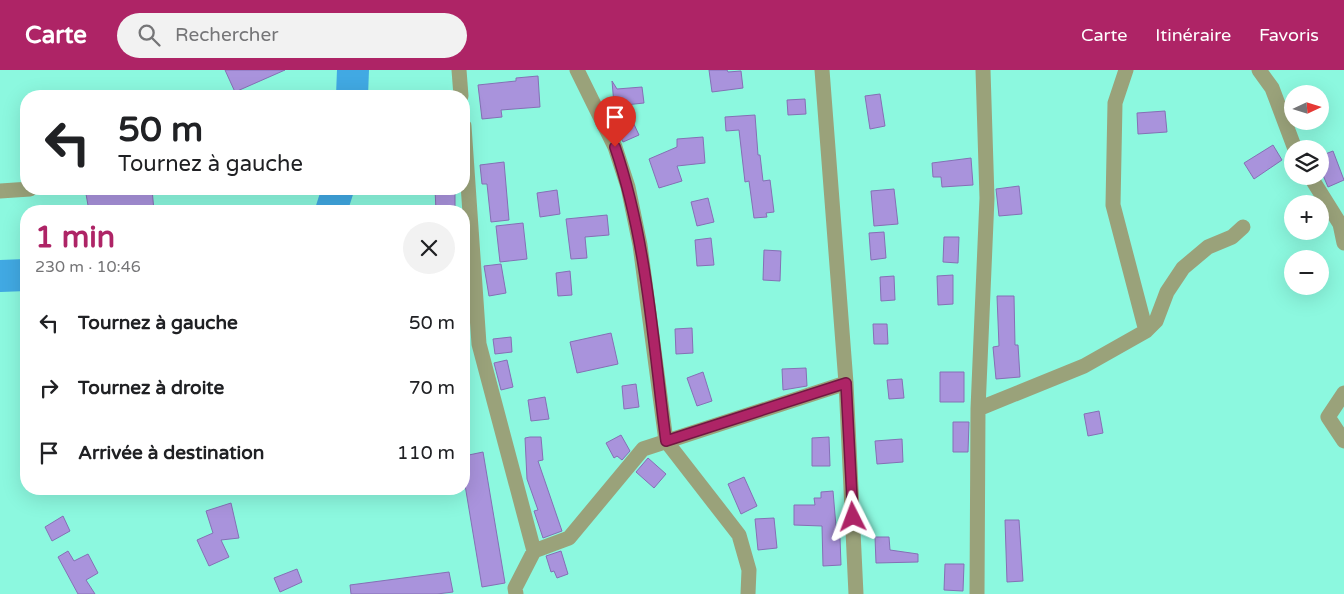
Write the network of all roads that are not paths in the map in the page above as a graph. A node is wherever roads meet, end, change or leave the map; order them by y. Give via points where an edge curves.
1 (459, 70) edge
2 (577, 70) edge
3 (822, 70) edge
4 (983, 70) edge
5 (1126, 70) edge
6 (1259, 70) edge
7 (461, 90) edge
8 (1292, 140) edge
9 (1316, 185) edge
10 (20, 190) edge
11 (0, 191) edge
12 (470, 213) edge
13 (1244, 227) dead end
14 (1344, 243) edge
15 (1146, 331) junction
16 (846, 383) junction
17 (1344, 393) edge
18 (978, 410) junction
19 (1344, 440) edge
20 (666, 441) junction
21 (534, 551) junction
22 (516, 594) edge
23 (748, 594) edge
24 (856, 594) edge
25 (977, 594) edge

1 - 7 street
2 - 20 street via 615,147 628,186 640,245
3 - 16 street
4 - 18 street via 987,198
5 - 15 street via 1116,103 1112,205
6 - 8 street via 1272,88
9 - 14 street via 1340,224
10 - 11 street
12 - 21 street via 479,344
13 - 15 street via 1232,237 1208,247 1183,268 1167,292 1156,321
15 - 18 street via 1084,366
16 - 20 street
16 - 24 street
17 - 19 street via 1328,417
18 - 25 street
20 - 21 street via 643,449 569,538
20 - 23 street via 739,535 749,570
21 - 22 street

